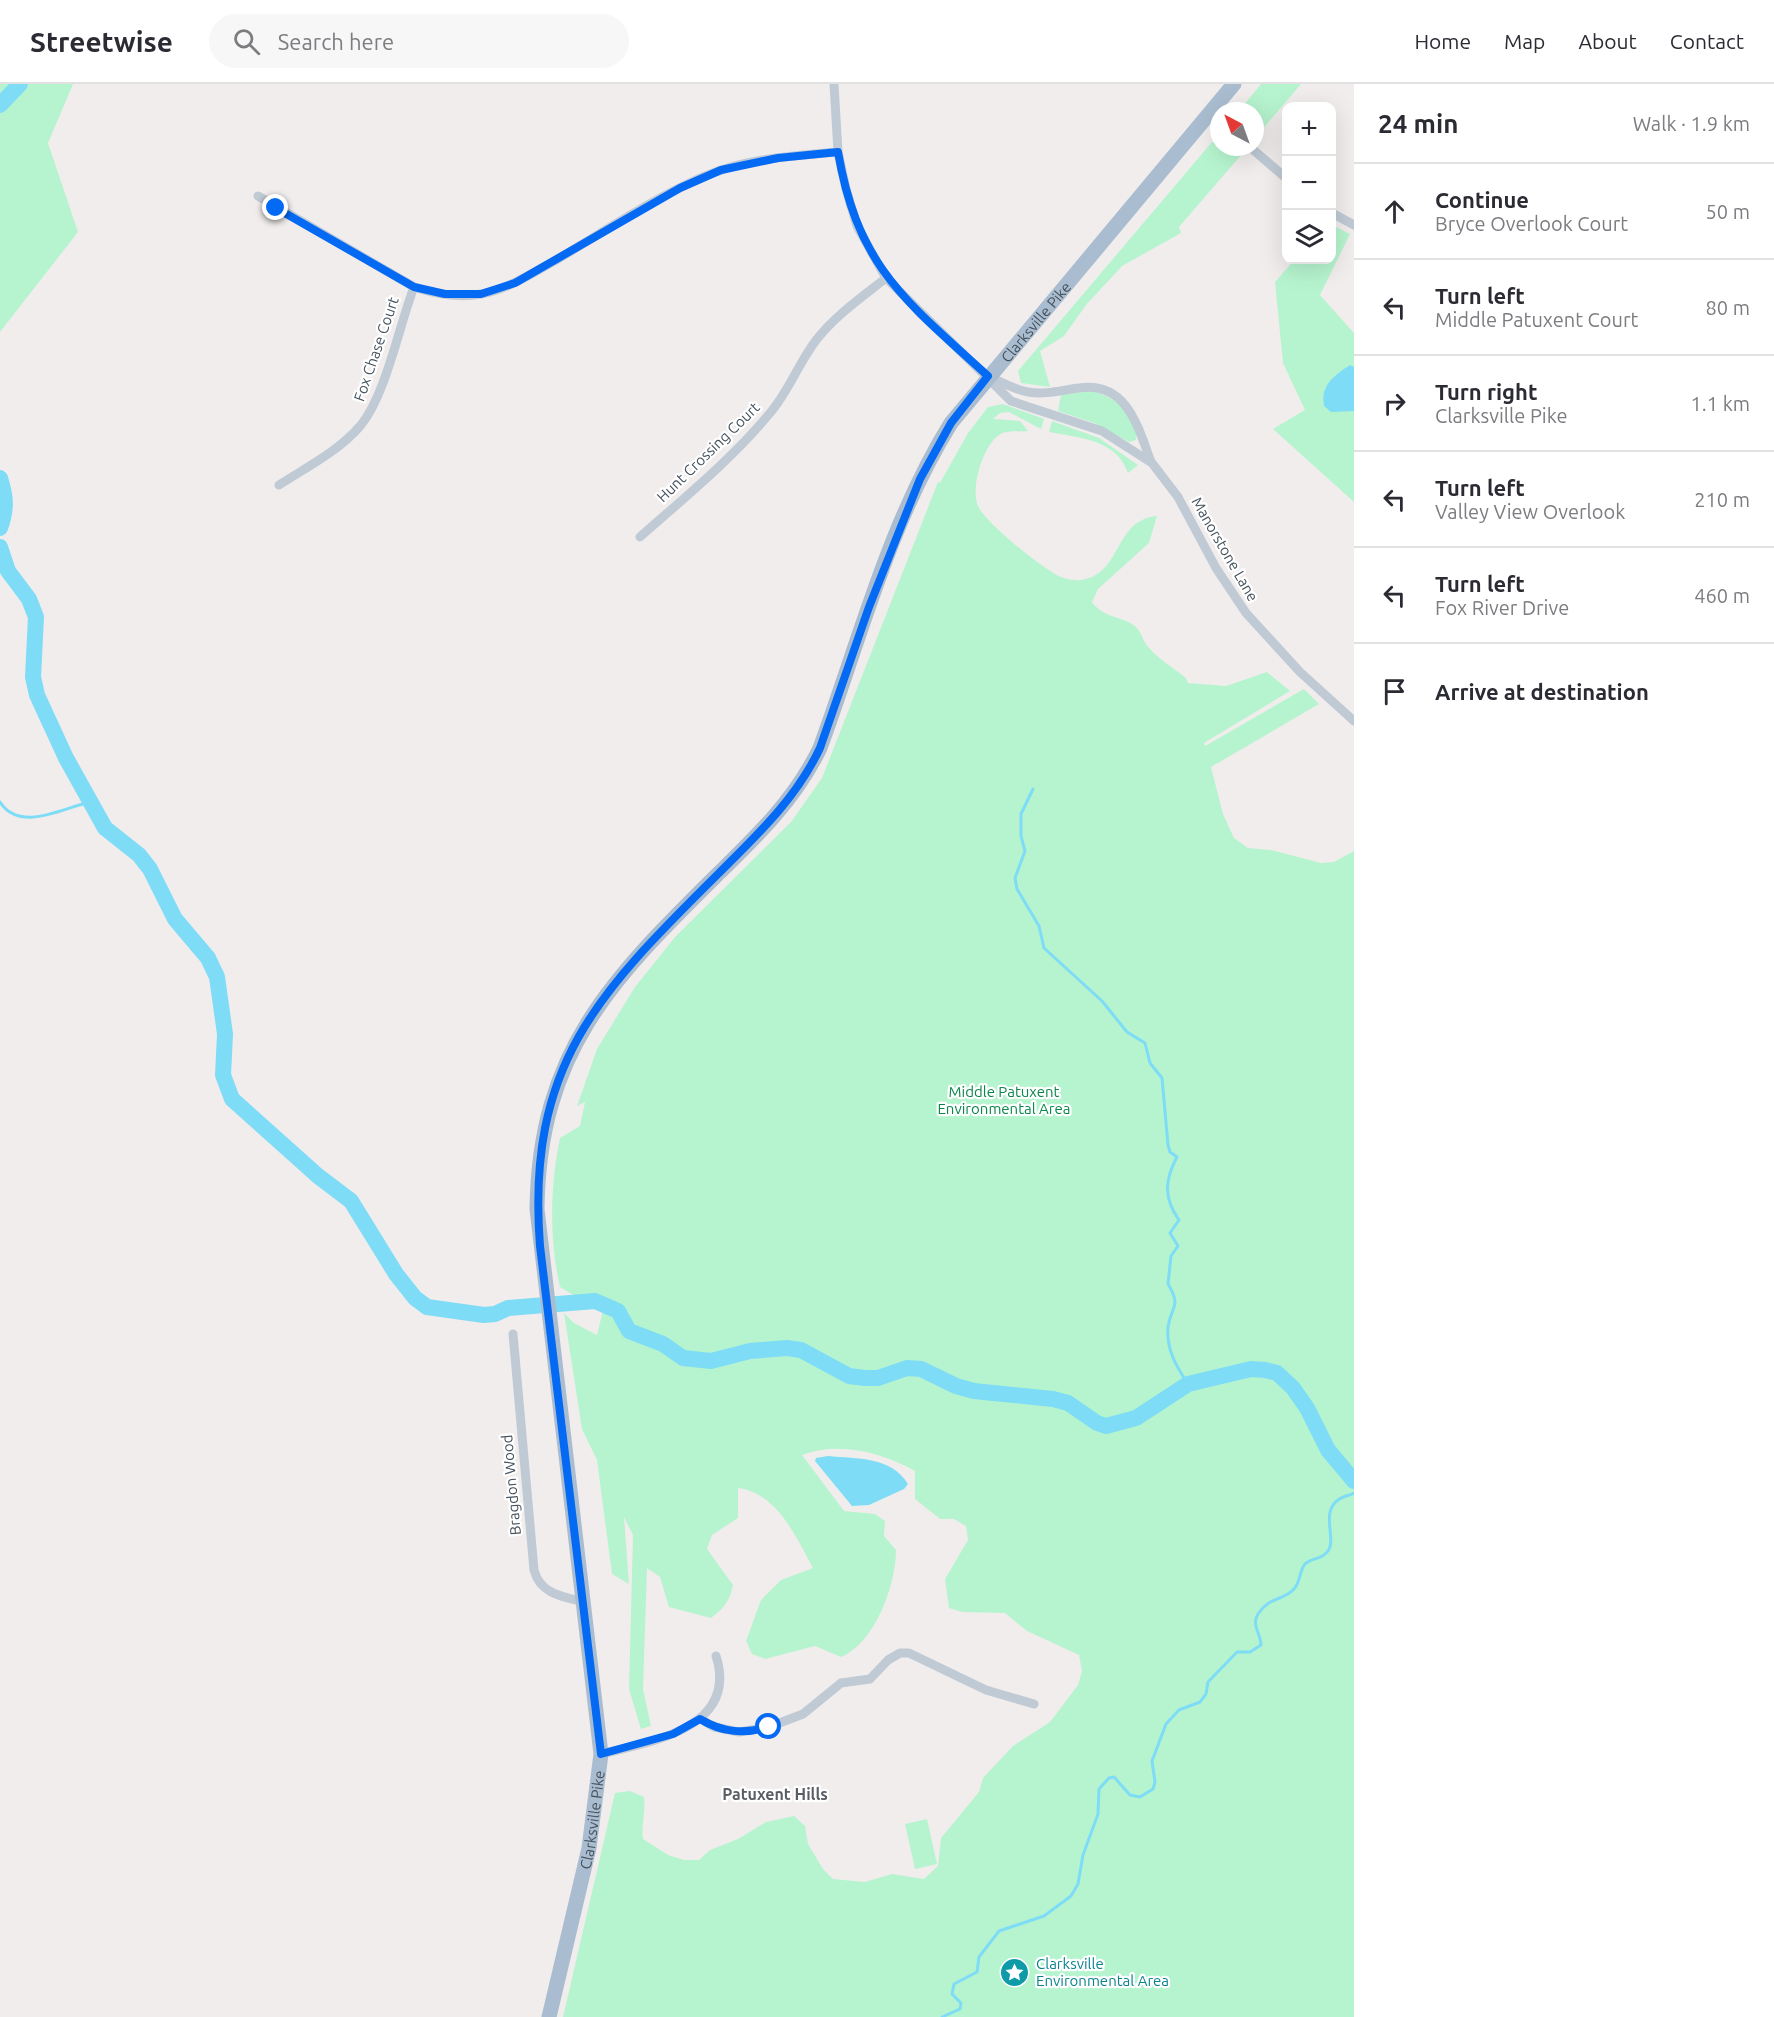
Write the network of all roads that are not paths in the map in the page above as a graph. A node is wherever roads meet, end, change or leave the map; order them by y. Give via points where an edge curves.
1 (834, 84) edge
2 (1234, 84) edge
3 (1223, 102) edge
4 (1210, 121) edge
5 (838, 152) junction
6 (1261, 156) edge
7 (1282, 174) edge
8 (258, 196) dead end
9 (1336, 215) edge
10 (1354, 225) edge
11 (886, 278) junction
12 (414, 287) junction
13 (988, 376) junction
14 (1152, 463) junction
15 (279, 485) dead end
16 (640, 537) dead end
17 (1354, 721) edge
18 (513, 1334) dead end
19 (585, 1602) junction
20 (716, 1656) dead end
21 (1034, 1704) dead end
22 (700, 1719) junction
23 (601, 1754) junction
24 (549, 2017) edge

1 - 5 street
2 - 3 main road, Clarksville Pike
4 - 13 main road, Clarksville Pike
5 - 11 street via 857,226
5 - 12 street via 746,163 711,173 498,290 464,296
6 - 7 street
8 - 12 street
9 - 10 street
11 - 13 street
11 - 16 street, Hunt Crossing Court via 826,328 759,426
12 - 15 street, Fox Chase Court via 378,394 362,423 328,454
13 - 14 street, Manorstone Lane via 1011,401 1102,431
13 - 14 street, Manorstone Lane via 1028,392 1093,387 1113,394 1134,416
13 - 19 main road, Clarksville Pike via 951,423 920,479 809,770 784,807 624,969 576,1039 555,1089 540,1156 537,1209
14 - 17 street, Manorstone Lane via 1178,497 1216,568 1246,613 1300,672
18 - 19 street, Bragdon Wood via 534,1570 547,1590
19 - 23 main road, Clarksville Pike
20 - 22 street via 721,1670 720,1685 713,1704
21 - 22 street via 986,1690 909,1653 900,1653 870,1679 841,1683 803,1714 769,1727 739,1732 714,1727
22 - 23 street via 673,1734
23 - 24 main road, Clarksville Pike via 589,1848

